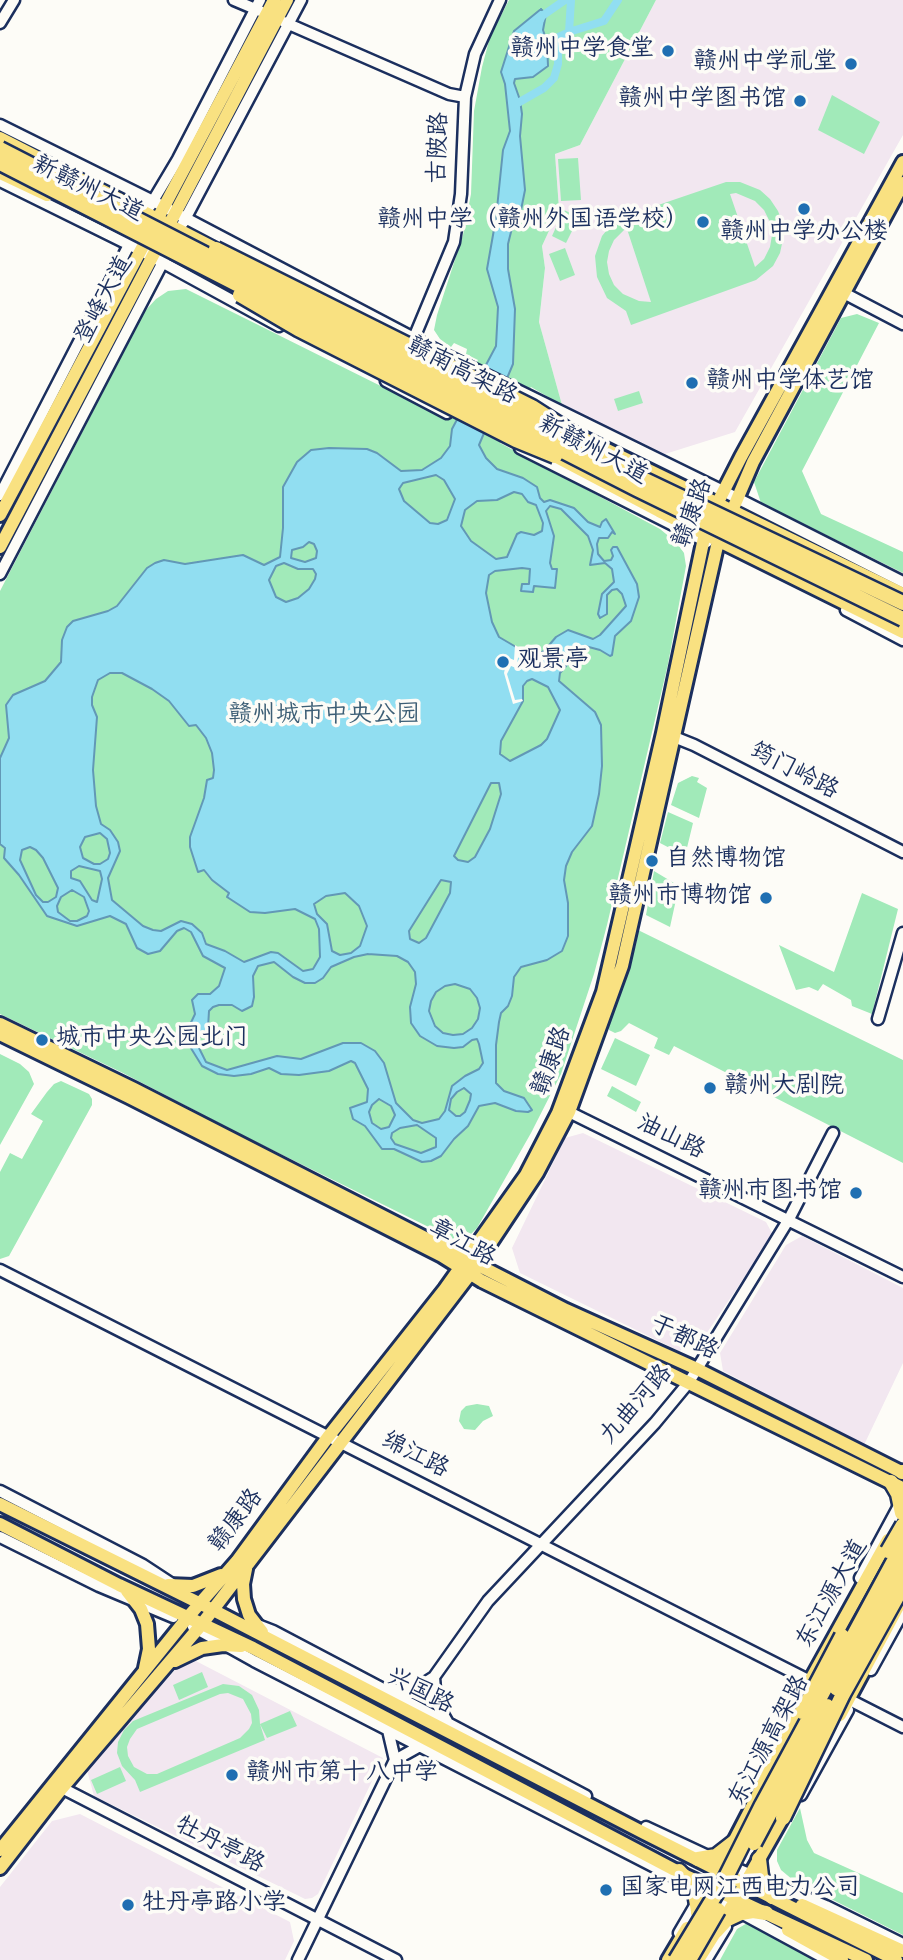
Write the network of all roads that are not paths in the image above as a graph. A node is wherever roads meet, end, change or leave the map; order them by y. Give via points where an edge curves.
1 (14, 0) edge
2 (234, 0) edge
3 (274, 0) edge
4 (288, 0) edge
5 (301, 0) edge
6 (500, 0) edge
7 (269, 13) edge
8 (0, 23) edge
9 (465, 97) junction
10 (0, 125) edge
11 (0, 138) edge
12 (0, 149) edge
13 (35, 155) junction
14 (903, 162) edge
15 (0, 163) edge
16 (0, 177) edge
17 (903, 183) edge
18 (166, 216) junction
19 (137, 243) junction
20 (216, 249) junction
21 (160, 255) junction
22 (202, 273) junction
23 (839, 290) junction
24 (903, 324) edge
25 (414, 338) junction
26 (439, 359) junction
27 (424, 394) junction
28 (640, 484) junction
29 (723, 491) junction
30 (0, 495) edge
31 (717, 504) junction
32 (734, 505) junction
33 (0, 515) edge
34 (705, 537) junction
35 (718, 543) junction
36 (0, 547) edge
37 (0, 574) edge
38 (903, 582) edge
39 (903, 594) edge
40 (903, 603) edge
41 (903, 619) edge
42 (903, 632) edge
43 (903, 640) edge
44 (669, 735) junction
45 (903, 852) edge
46 (903, 933) edge
47 (878, 1019) dead end
48 (0, 1024) edge
49 (0, 1034) edge
50 (569, 1112) junction
51 (833, 1133) dead end
52 (789, 1220) junction
53 (482, 1237) junction
54 (445, 1247) junction
55 (469, 1267) junction
56 (0, 1270) edge
57 (903, 1277) edge
58 (697, 1369) junction
59 (689, 1382) junction
60 (328, 1437) junction
61 (340, 1443) junction
62 (901, 1490) edge
63 (0, 1491) edge
64 (0, 1504) edge
65 (0, 1524) edge
66 (903, 1525) edge
67 (0, 1537) edge
68 (541, 1543) junction
69 (903, 1544) edge
70 (243, 1561) junction
71 (903, 1564) edge
72 (148, 1579) junction
73 (119, 1585) junction
74 (175, 1586) junction
75 (903, 1586) edge
76 (903, 1598) edge
77 (136, 1601) junction
78 (200, 1602) junction
79 (214, 1608) junction
80 (903, 1612) edge
81 (186, 1619) junction
82 (255, 1624) junction
83 (200, 1627) junction
84 (270, 1639) junction
85 (224, 1645) junction
86 (253, 1648) junction
87 (142, 1674) junction
88 (156, 1677) junction
89 (434, 1677) junction
90 (809, 1680) junction
91 (382, 1689) junction
92 (851, 1700) junction
93 (448, 1724) junction
94 (903, 1727) edge
95 (388, 1730) junction
96 (419, 1746) junction
97 (395, 1760) junction
98 (62, 1788) junction
99 (755, 1801) junction
100 (783, 1818) junction
101 (0, 1850) edge
102 (717, 1856) junction
103 (0, 1868) edge
104 (679, 1876) junction
105 (760, 1879) junction
106 (701, 1896) junction
107 (738, 1906) junction
108 (763, 1916) junction
109 (317, 1920) junction
110 (816, 1928) junction
111 (719, 1933) junction
112 (903, 1944) edge
113 (903, 1951) edge
114 (298, 1960) edge
115 (396, 1960) edge
116 (665, 1960) edge
117 (677, 1960) edge
118 (689, 1960) edge
119 (698, 1960) edge
120 (706, 1960) edge
121 (828, 1960) edge
122 (842, 1960) edge
123 (866, 1960) edge
124 (896, 1960) edge

1 - 8 street
2 - 7 street
3 - 7 main road, 登峰大道
4 - 7 main road, 登峰大道
5 - 7 street
6 - 9 street, 古陂路 via 475,54
7 - 9 street via 449,94
7 - 18 main road, 登峰大道
7 - 18 street via 178,159
9 - 25 street, 古陂路 via 454,242
10 - 13 street
10 - 18 street
11 - 13 main road, 新赣州大道
12 - 28 highway, 赣南高架路, bridge
13 - 18 main road, 新赣州大道
14 - 23 main road, 赣康路
15 - 28 highway, 赣南高架路, bridge
16 - 19 street
16 - 19 main road, 新赣州大道 via 26,184
17 - 23 main road, 赣康路
18 - 19 main road, 登峰大道
18 - 20 main road, 新赣州大道
18 - 21 main road, 登峰大道
18 - 25 street
19 - 21 main road, 新赣州大道
19 - 30 street
19 - 33 main road, 登峰大道
20 - 26 main road, 新赣州大道
20 - 28 highway, bridge via 532,407
21 - 22 main road, 新赣州大道
21 - 27 street
21 - 36 main road, 登峰大道
21 - 37 street
22 - 27 main road, 新赣州大道
22 - 28 highway, bridge via 298,329 516,440
23 - 24 street
23 - 29 main road, 赣康路
23 - 32 main road, 赣康路
25 - 26 street
26 - 29 street via 534,399
26 - 31 main road, 新赣州大道 via 529,412
27 - 34 main road, 新赣州大道, bridge
28 - 40 highway, 赣南高架路, bridge
28 - 41 highway, 赣南高架路, bridge
29 - 31 main road, 赣康路
29 - 32 street
31 - 32 main road, 新赣州大道
31 - 34 main road, 赣康路
32 - 35 main road, 赣康路
32 - 38 street
32 - 39 main road, 新赣州大道
34 - 35 main road, 新赣州大道
34 - 44 main road, 赣康路
35 - 42 main road, 新赣州大道
35 - 43 street
35 - 44 main road, 赣康路
44 - 45 street, 筠门岭路
44 - 50 main road, 赣康路 via 622,967
44 - 53 main road, 赣康路 via 603,992 558,1113 526,1175
46 - 47 street
48 - 54 main road, 章江路
49 - 55 main road, 章江路
50 - 52 street, 油山路
50 - 55 main road, 赣康路 via 534,1179
51 - 52 street, 九曲河路
52 - 57 street, 油山路
52 - 58 street, 九曲河路
53 - 54 main road via 467,1247
53 - 55 main road, 赣康路
54 - 55 main road, 于都路
55 - 58 main road, 于都路
55 - 59 main road, 章江路
55 - 60 main road, 赣康路
55 - 61 main road, 赣康路
56 - 60 street, 绵江路
58 - 59 street, 九曲河路
58 - 62 main road, 于都路
59 - 62 main road, 章江路
59 - 68 street, 九曲河路
60 - 61 street, 绵江路
60 - 70 main road, 赣康路
61 - 68 street, 绵江路
61 - 70 main road, 赣康路
62 - 90 main road, 东江源大道
63 - 74 street
64 - 72 main road, 兴国路
65 - 73 main road, 兴国路
66 - 99 highway, bridge
67 - 77 street
68 - 89 street, 九曲河路 via 488,1601
68 - 90 street, 绵江路
69 - 117 highway, 东江源高架路, bridge via 725,1879
70 - 74 main road via 208,1581
70 - 78 main road, 赣康路
70 - 79 main road, 赣康路
70 - 82 main road via 243,1592
71 - 118 highway, 东江源高架路, bridge
72 - 74 main road
72 - 78 main road, 兴国路
73 - 77 main road
73 - 81 main road, 兴国路
74 - 78 street
75 - 100 highway, bridge
76 - 92 main road
77 - 81 street
77 - 87 main road via 149,1632
78 - 79 main road, 兴国路
78 - 81 main road, 赣康路
79 - 82 street
79 - 83 main road, 赣康路
79 - 84 main road, 兴国路
80 - 92 street
81 - 83 main road, 兴国路
81 - 87 main road, 赣康路
82 - 84 main road
82 - 91 street
83 - 85 street
83 - 86 main road, 兴国路
83 - 88 main road, 赣康路
84 - 102 main road, 兴国路
85 - 86 main road
85 - 88 main road via 184,1655
85 - 95 street
86 - 104 main road, 兴国路
87 - 101 main road, 赣康路
88 - 98 main road, 赣康路
89 - 91 street via 412,1691
89 - 93 street via 436,1702
90 - 92 street, 绵江路
90 - 99 main road, 东江源大道
90 - 102 street
91 - 93 street
92 - 94 street, 绵江路
92 - 100 main road
92 - 105 street
93 - 102 street via 645,1827
95 - 96 street
95 - 97 street
96 - 97 street
96 - 104 street
97 - 109 street
98 - 103 main road, 赣康路
98 - 109 street, 牡丹亭路
99 - 102 main road, 东江源大道
100 - 105 main road
102 - 105 main road, 兴国路
102 - 106 main road, 东江源大道
104 - 106 highway
104 - 106 street via 693,1894 694,1904
105 - 107 main road
105 - 110 main road, 兴国路
105 - 112 street
105 - 113 main road
106 - 107 main road
106 - 116 main road, 东江源大道
107 - 108 highway
107 - 111 highway
108 - 110 main road
108 - 111 street via 740,1921
108 - 121 street
108 - 122 main road
109 - 114 street
109 - 115 street, 牡丹亭路
110 - 123 main road
110 - 124 main road
111 - 119 main road
111 - 120 street

